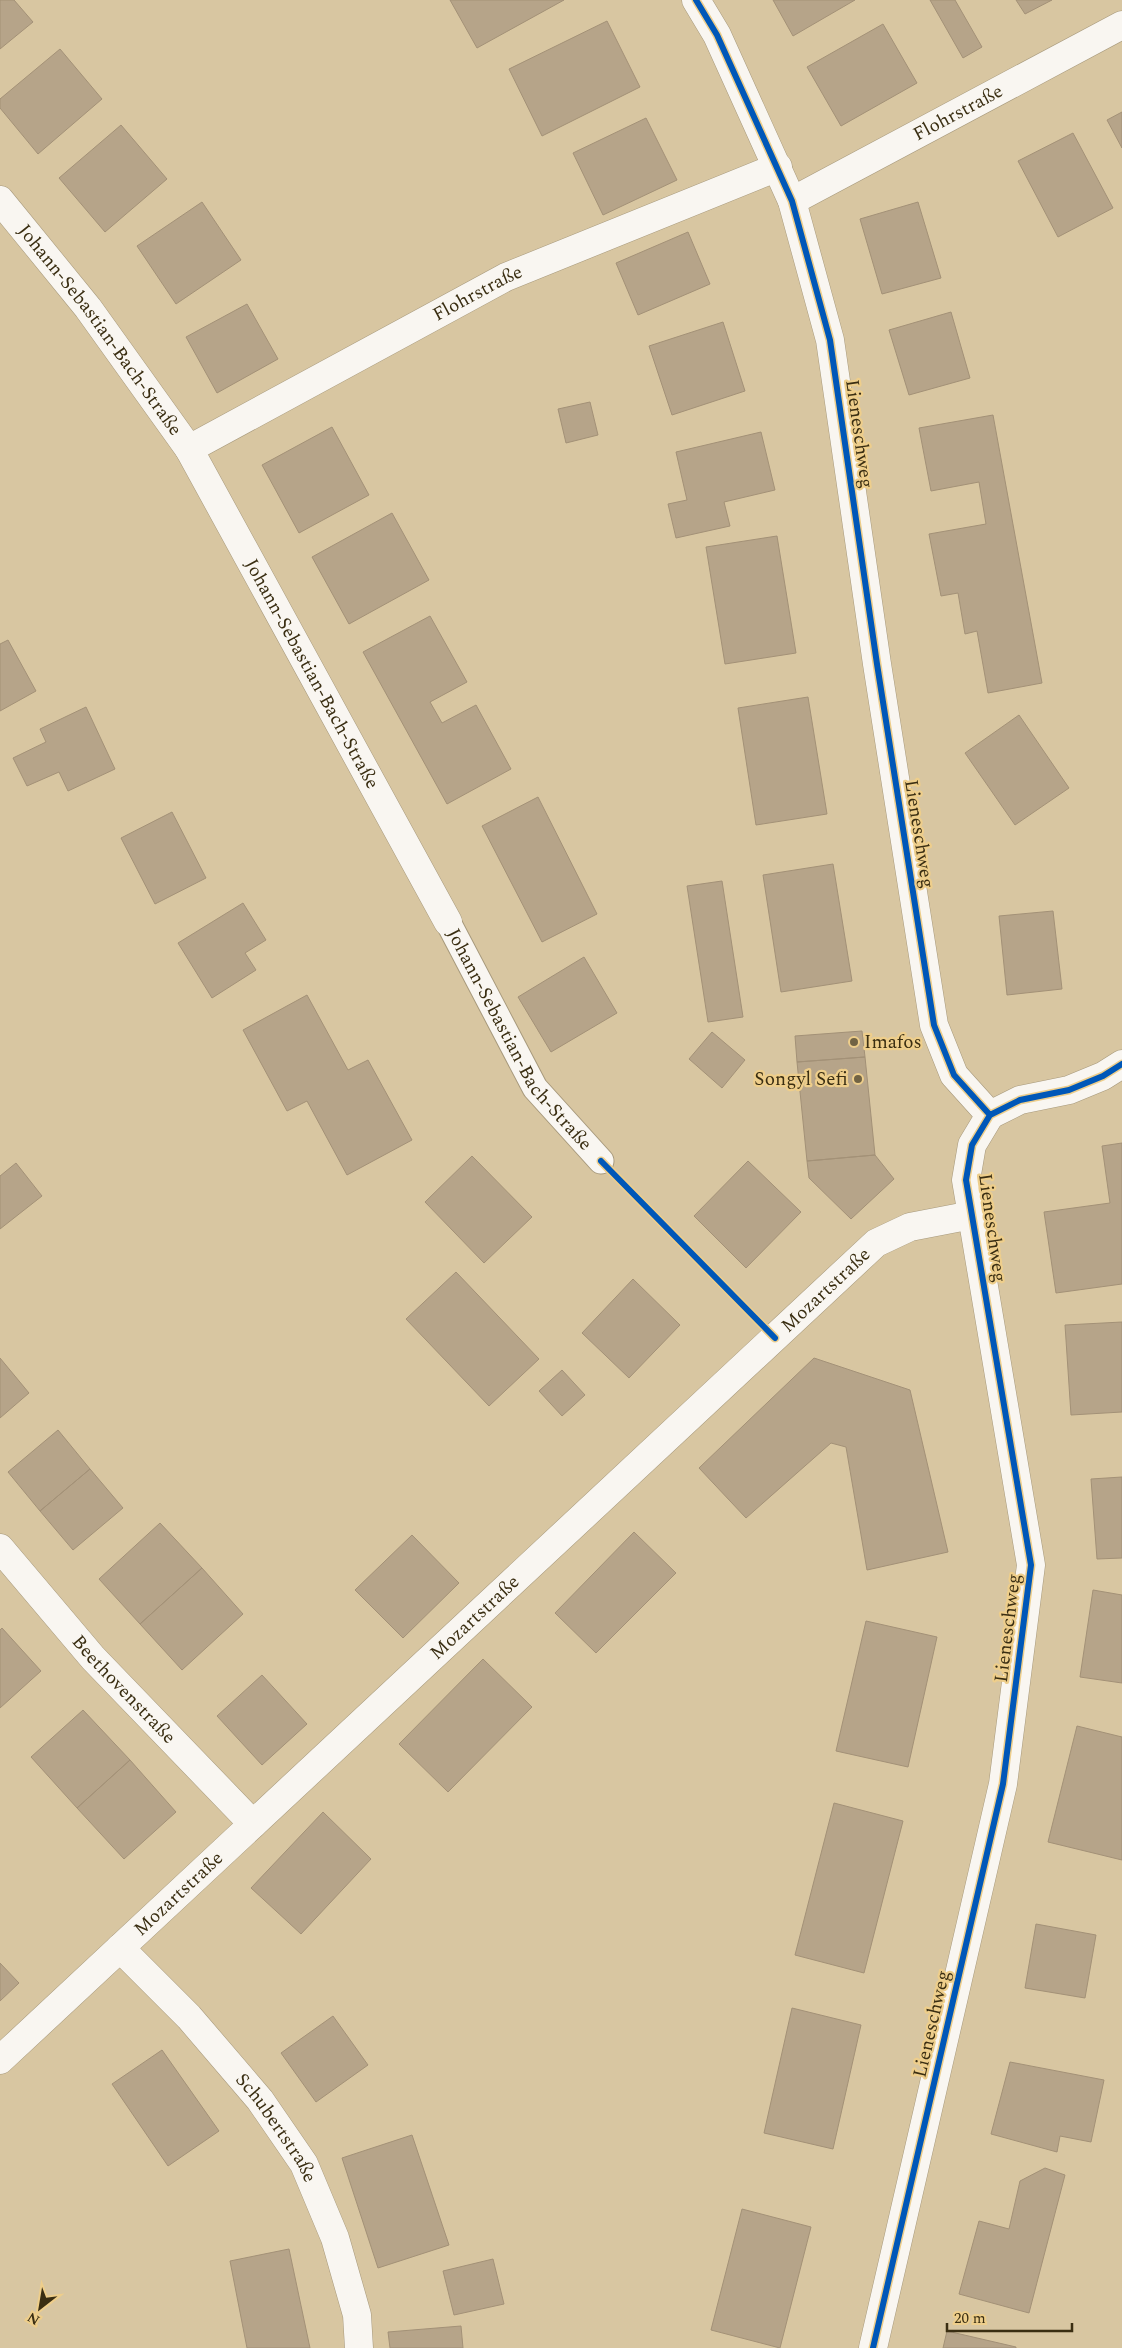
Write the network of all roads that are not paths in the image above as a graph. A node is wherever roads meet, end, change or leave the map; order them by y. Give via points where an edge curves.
1 (696, 0) edge
2 (1122, 25) edge
3 (778, 167) junction
4 (0, 200) edge
5 (792, 201) junction
6 (189, 449) junction
7 (448, 922) joint
8 (1122, 1064) edge
9 (990, 1115) junction
10 (601, 1161) road end
11 (972, 1215) junction
12 (0, 1548) edge
13 (253, 1824) junction
14 (120, 1948) junction
15 (0, 2060) edge
16 (359, 2348) edge
17 (873, 2348) edge

1 - 3 street, Lieneschweg via 717,35
2 - 5 street, Flohrstraße
3 - 5 street, Lieneschweg
3 - 6 street, Flohrstraße via 506,277
4 - 6 street, Johann-Sebastian-Bach-Straße via 88,308
5 - 9 street, Lieneschweg via 830,340 934,1025 954,1075
6 - 7 street, Johann-Sebastian-Bach-Straße
7 - 10 lane, Johann-Sebastian-Bach-Straße via 535,1088
8 - 9 street via 1069,1090 1020,1100
9 - 11 street, Lieneschweg via 972,1145 966,1180
11 - 13 street, Mozartstraße via 910,1226 876,1243
11 - 17 street, Lieneschweg via 1031,1564 1003,1784
12 - 13 street, Beethovenstraße via 92,1658
13 - 14 street, Mozartstraße
14 - 15 street, Mozartstraße
14 - 16 street, Schubertstraße via 189,2017 253,2092 304,2164 335,2238 357,2316

